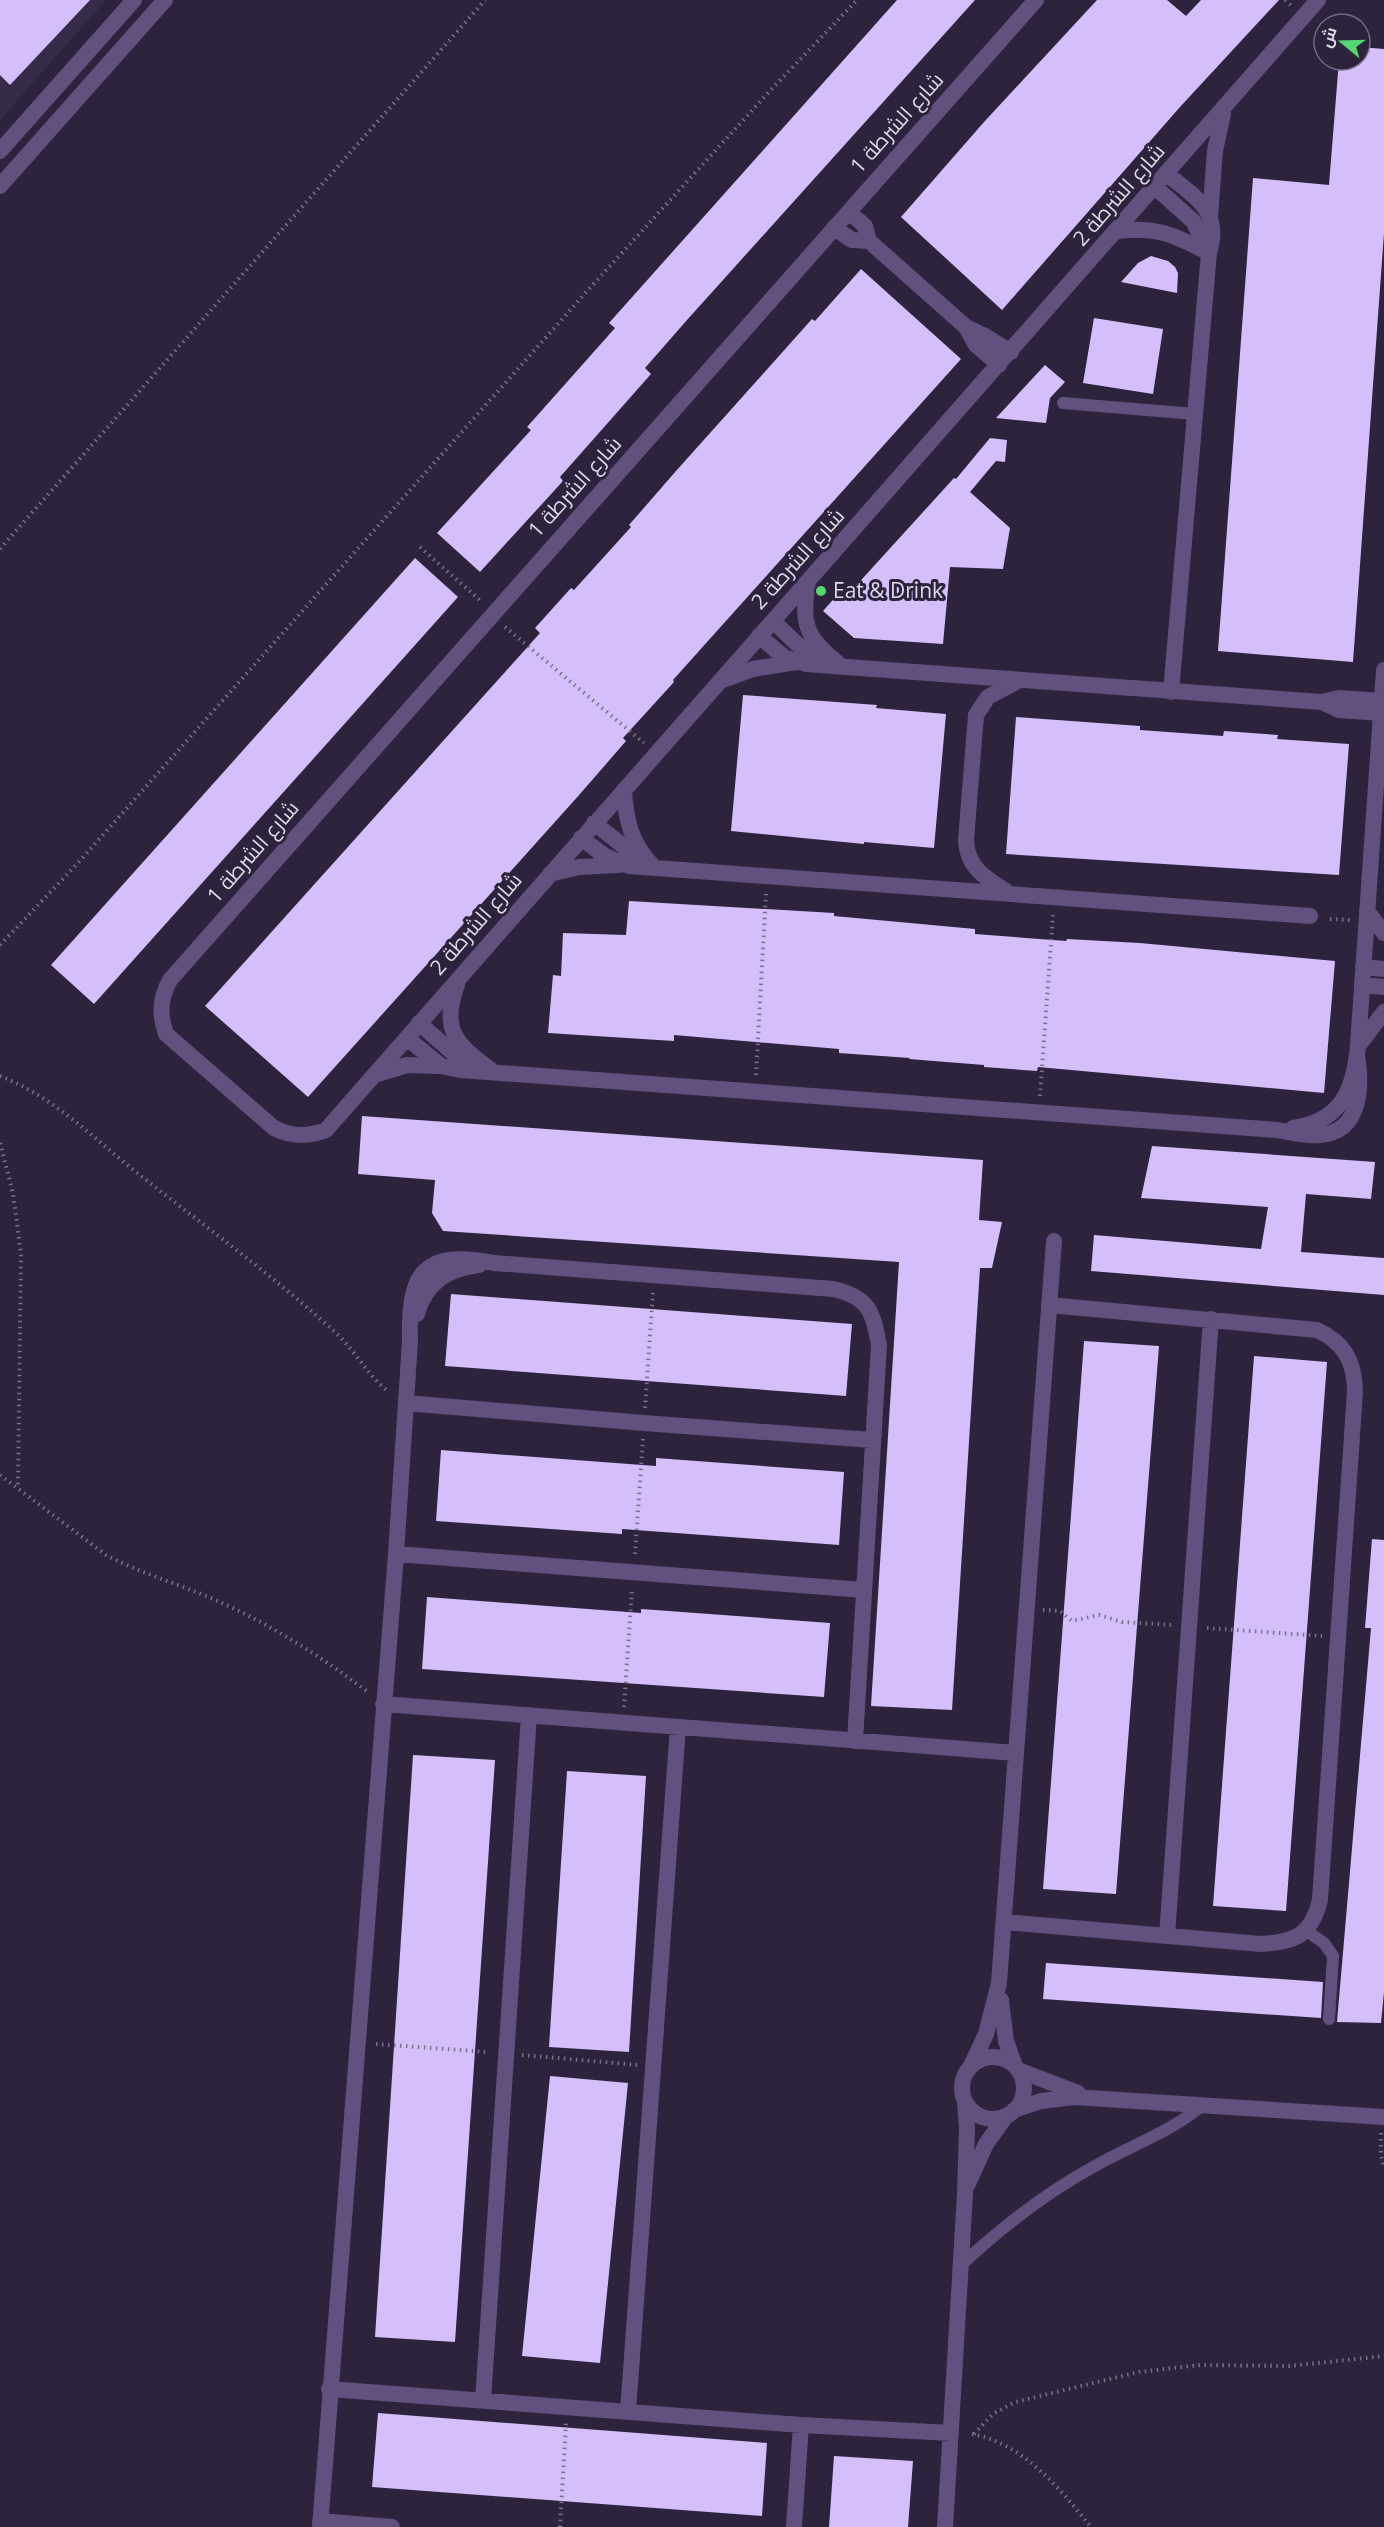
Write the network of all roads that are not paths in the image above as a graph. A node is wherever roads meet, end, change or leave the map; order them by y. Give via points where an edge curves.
1 (134, 0) edge
2 (165, 0) edge
3 (1036, 0) edge
4 (1318, 0) edge
5 (1226, 106) junction
6 (0, 151) edge
7 (1167, 174) junction
8 (0, 186) edge
9 (1155, 187) junction
10 (849, 212) junction
11 (1210, 216) junction
12 (834, 228) junction
13 (1117, 231) junction
14 (868, 241) junction
15 (1209, 254) junction
16 (1005, 359) junction
17 (1063, 403) dead end
18 (1195, 414) junction
19 (807, 582) junction
20 (773, 621) junction
21 (759, 636) junction
22 (796, 662) junction
23 (831, 665) junction
24 (1384, 670) edge
25 (719, 681) junction
26 (1017, 681) junction
27 (1172, 692) junction
28 (1381, 707) junction
29 (624, 790) junction
30 (594, 823) junction
31 (581, 838) junction
32 (626, 865) junction
33 (653, 866) junction
34 (549, 875) junction
35 (1009, 893) junction
36 (1367, 911) junction
37 (1310, 916) dead end
38 (1384, 933) edge
39 (1363, 967) junction
40 (1384, 969) edge
41 (461, 975) junction
42 (1362, 985) junction
43 (1384, 987) edge
44 (1384, 1012) edge
45 (419, 1023) junction
46 (407, 1038) junction
47 (1358, 1050) junction
48 (441, 1066) junction
49 (472, 1069) junction
50 (492, 1071) junction
51 (374, 1076) junction
52 (303, 1136) joint
53 (1054, 1241) dead end
54 (1049, 1305) junction
55 (1211, 1319) junction
56 (406, 1403) junction
57 (872, 1440) junction
58 (396, 1554) junction
59 (864, 1590) junction
60 (383, 1704) junction
61 (529, 1715) junction
62 (678, 1727) junction
63 (855, 1741) junction
64 (1016, 1753) junction
65 (1004, 1922) junction
66 (1305, 1930) junction
67 (1167, 1936) junction
68 (999, 1983) junction
69 (1329, 2019) dead end
70 (971, 2066) junction
71 (1016, 2068) junction
72 (1090, 2097) junction
73 (965, 2102) junction
74 (1203, 2105) junction
75 (1010, 2113) junction
76 (1382, 2117) edge
77 (965, 2194) junction
78 (961, 2265) junction
79 (329, 2389) junction
80 (483, 2400) junction
81 (628, 2411) junction
82 (801, 2425) junction
83 (951, 2433) junction
84 (320, 2524) edge
85 (392, 2527) edge
86 (794, 2527) edge
87 (945, 2527) edge

1 - 6 street
2 - 8 street
3 - 10 street, شارع الشرطة 1
4 - 5 street, شارع الشرطة 2
5 - 7 street, شارع الشرطة 2
5 - 11 street via 1218,133
7 - 9 street, شارع الشرطة 2
7 - 11 street via 1195,197
9 - 13 street, شارع الشرطة 2
9 - 15 street via 1193,221
10 - 12 street, شارع الشرطة 1
10 - 14 street via 865,226
11 - 15 street via 1213,236
12 - 14 street via 852,240
12 - 52 street, شارع الشرطة 1 via 170,980 160,1011 166,1034 267,1123 282,1132
13 - 15 street via 1165,232
13 - 16 street, شارع الشرطة 2
14 - 16 street via 966,327 985,336
15 - 18 street
16 - 19 street, شارع الشرطة 2
17 - 18 lane
18 - 27 street
19 - 20 street, شارع الشرطة 2
19 - 23 street via 804,607 809,631
20 - 21 street, شارع الشرطة 2
20 - 23 street via 796,644
21 - 22 street
21 - 25 street, شارع الشرطة 2
22 - 23 street
22 - 25 street via 745,671
23 - 26 street
24 - 28 street
25 - 29 street, شارع الشرطة 2
26 - 27 street
26 - 35 street via 988,697 976,715 966,840 976,870
27 - 28 street via 1322,702 1339,710
28 - 36 street
29 - 30 street, شارع الشرطة 2
29 - 33 street via 631,835
30 - 31 street, شارع الشرطة 2
30 - 33 street
31 - 32 street via 605,856
31 - 34 street, شارع الشرطة 2
32 - 33 street
32 - 34 street via 594,865
33 - 35 street
34 - 41 street, شارع الشرطة 2
35 - 37 street
36 - 38 street
36 - 39 street
39 - 40 street
39 - 42 street
41 - 45 street, شارع الشرطة 2
41 - 50 street via 451,1001 452,1030 465,1051
42 - 43 street
42 - 47 street
44 - 47 street
45 - 46 street, شارع الشرطة 2
45 - 49 street
46 - 48 street
46 - 51 street, شارع الشرطة 2
47 - 50 street via 1347,1095 1335,1112 1320,1122 1277,1130
48 - 49 street
48 - 51 street via 407,1065
49 - 50 street
51 - 52 street, شارع الشرطة 2 via 326,1130
53 - 54 street
54 - 55 street
54 - 64 street
55 - 66 street via 1317,1330 1346,1351 1355,1380 1320,1900
55 - 67 street
56 - 57 street
56 - 57 street via 410,1341 422,1298 437,1279 459,1269 494,1263 833,1289 867,1304 875,1326 879,1345
56 - 58 street
57 - 59 street
58 - 59 street
58 - 60 street
59 - 63 street
60 - 61 street
60 - 79 street
61 - 62 street
61 - 80 street
62 - 63 street
62 - 81 street
63 - 64 street
64 - 65 street
65 - 67 street
65 - 68 street
66 - 67 street via 1285,1943
66 - 69 lane via 1324,1943 1333,1956
68 - 70 street via 986,2034
68 - 71 street via 1006,2041
70 - 71 street via 998,2057
70 - 73 street via 962,2083
71 - 72 street
71 - 75 street via 1023,2093
72 - 74 street
72 - 75 street via 1057,2098
73 - 75 street via 987,2119
73 - 77 street
74 - 76 street
74 - 78 lane via 1167,2132 1054,2190
75 - 77 street via 986,2144
77 - 78 street
78 - 83 street
79 - 80 street
79 - 84 street
80 - 81 street
81 - 82 street
82 - 83 street
82 - 86 street
83 - 87 street
84 - 85 street

